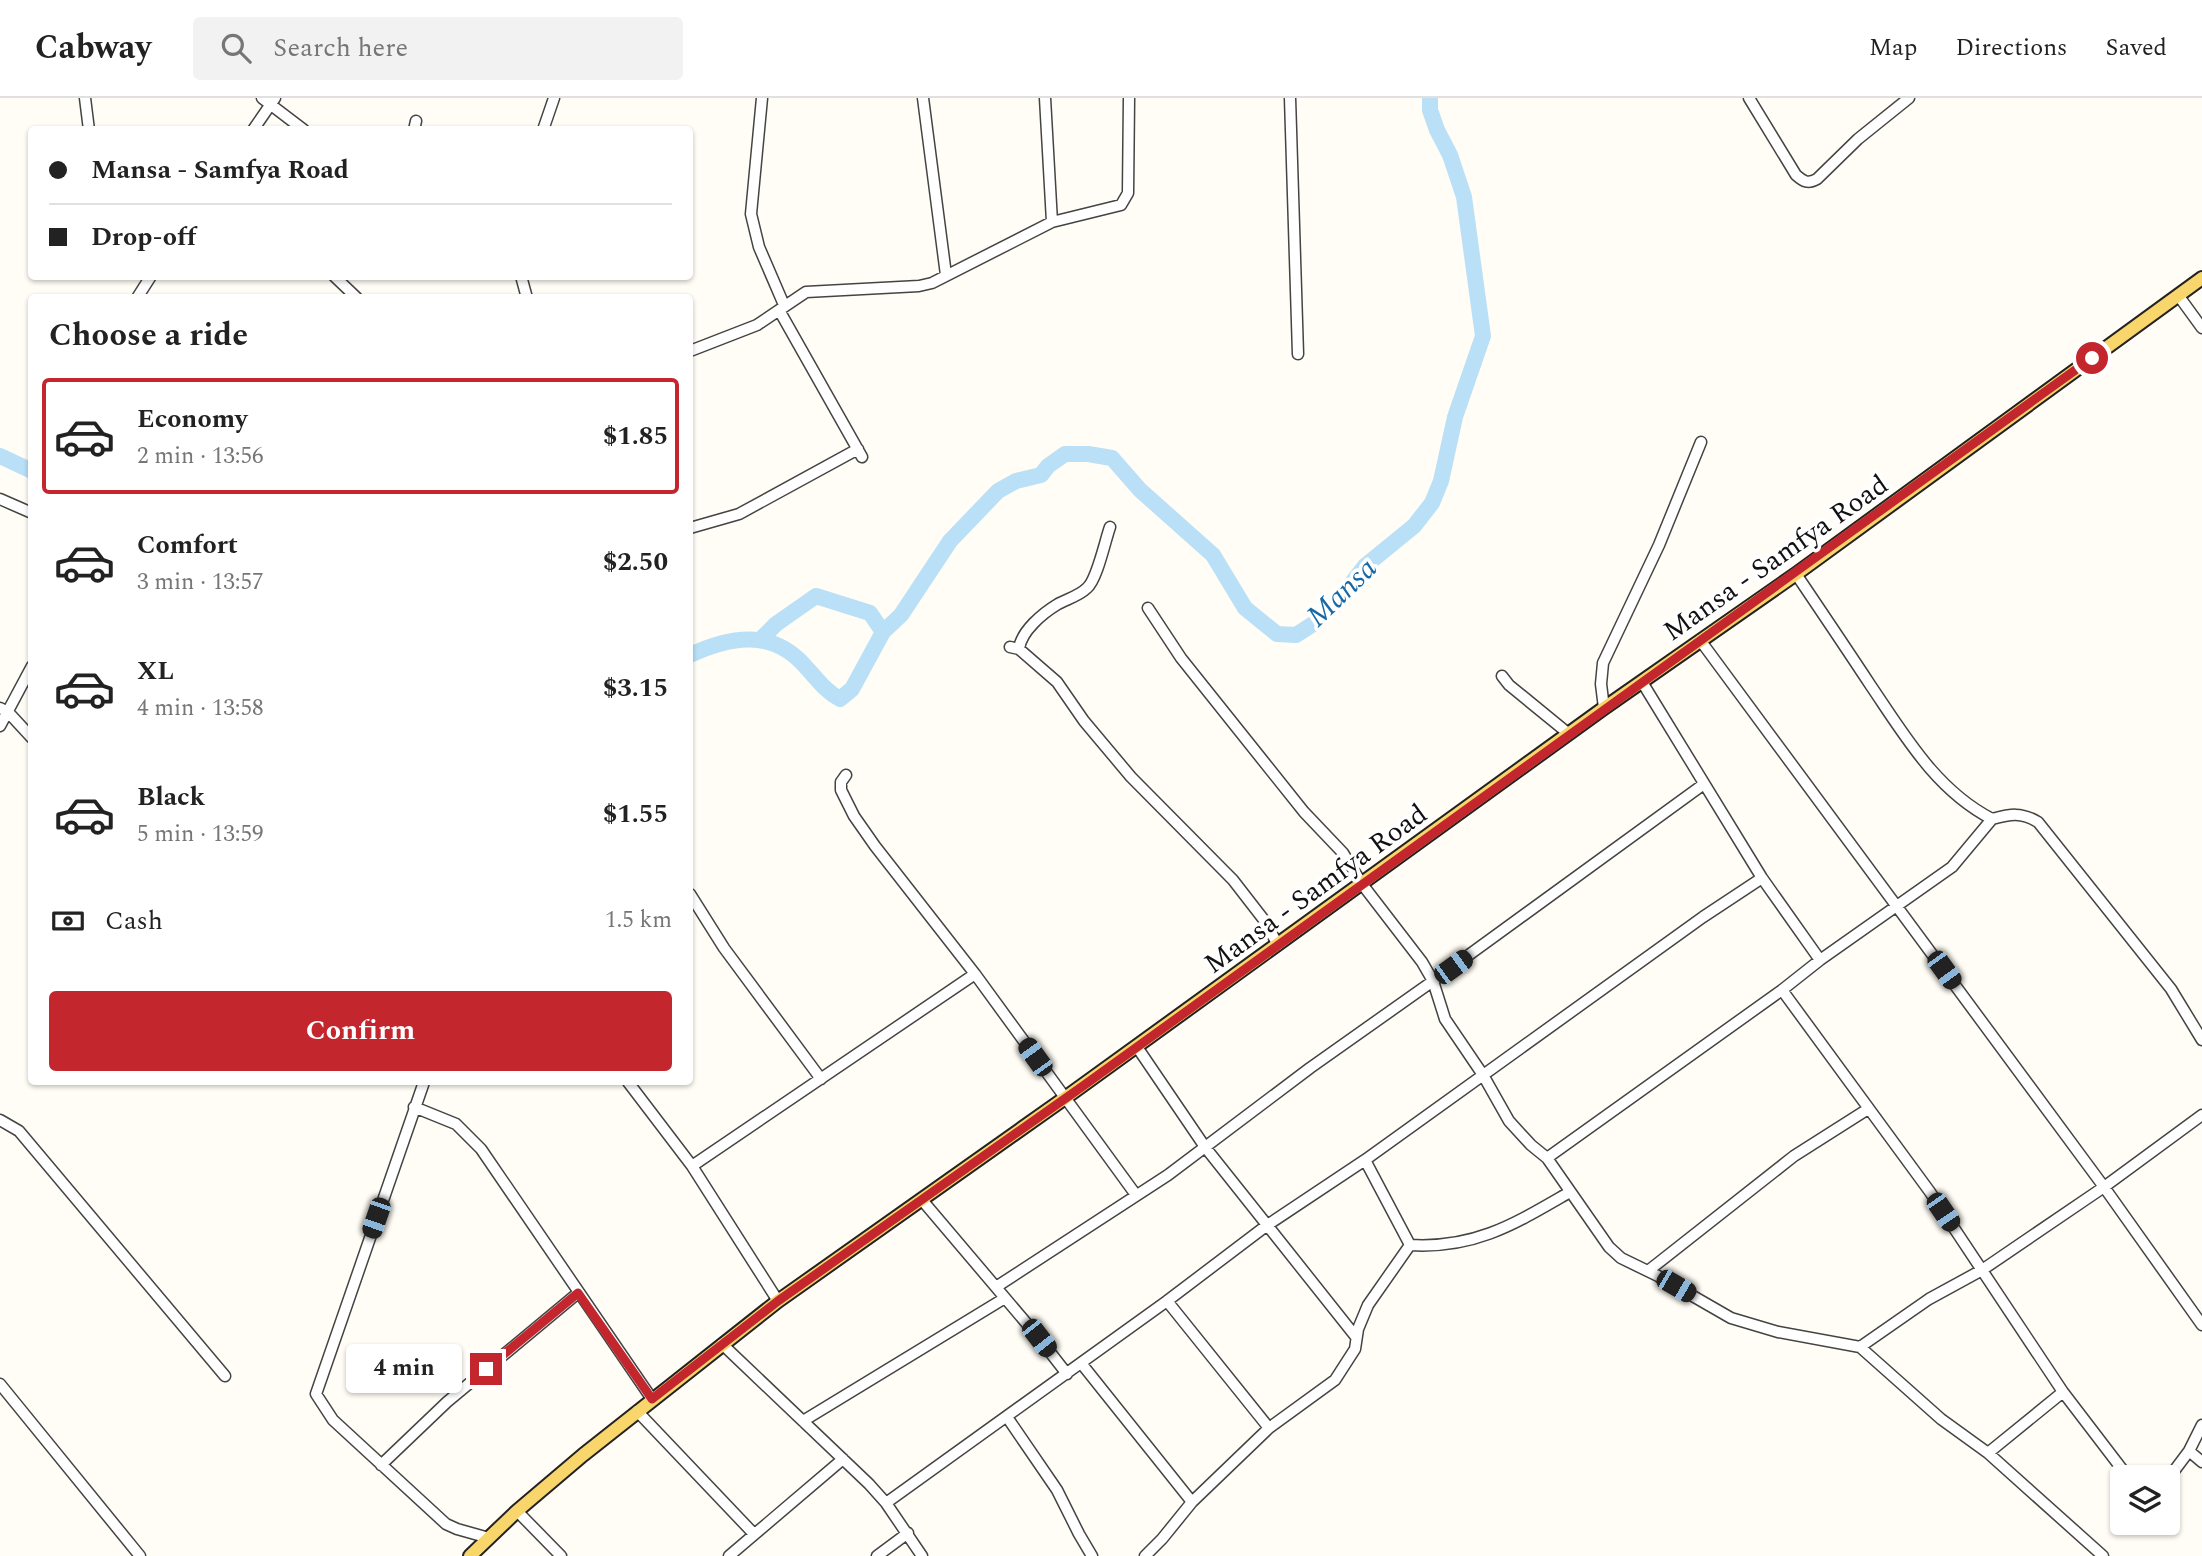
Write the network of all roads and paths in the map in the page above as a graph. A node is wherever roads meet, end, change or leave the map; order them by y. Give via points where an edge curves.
1 (85, 98) edge
2 (554, 98) edge
3 (762, 98) edge
4 (923, 98) edge
5 (1045, 98) edge
6 (1129, 98) edge
7 (1290, 98) edge
8 (1749, 98) edge
9 (1909, 98) edge
10 (269, 100) edge
11 (88, 126) edge
12 (255, 126) edge
13 (299, 126) edge
14 (544, 126) edge
15 (1052, 222) junction
16 (946, 275) junction
17 (2202, 278) edge
18 (338, 280) edge
19 (353, 294) edge
20 (2178, 295) junction
21 (782, 308) junction
22 (2202, 328) edge
23 (693, 350) edge
24 (1298, 354) dead end
25 (1701, 442) dead end
26 (0, 499) edge
27 (28, 511) edge
28 (693, 527) edge
29 (1110, 527) dead end
30 (1796, 574) junction
31 (1148, 608) dead end
32 (1700, 640) junction
33 (28, 672) edge
34 (1502, 676) dead end
35 (1642, 682) junction
36 (1604, 708) junction
37 (4, 710) edge
38 (0, 726) edge
39 (28, 734) edge
40 (1569, 734) junction
41 (846, 775) dead end
42 (1704, 784) junction
43 (1992, 819) junction
44 (1762, 878) junction
45 (1362, 884) junction
46 (693, 899) edge
47 (1895, 906) junction
48 (1279, 945) junction
49 (1820, 960) junction
50 (975, 974) junction
51 (1433, 981) junction
52 (1782, 990) junction
53 (2202, 1040) edge
54 (1137, 1047) junction
55 (1483, 1075) junction
56 (821, 1079) junction
57 (423, 1085) edge
58 (630, 1085) edge
59 (1065, 1098) junction
60 (414, 1107) junction
61 (1868, 1109) junction
62 (2202, 1115) edge
63 (0, 1121) edge
64 (1205, 1147) junction
65 (1547, 1157) junction
66 (1365, 1160) junction
67 (692, 1166) junction
68 (2104, 1187) junction
69 (1570, 1192) junction
70 (1136, 1195) junction
71 (922, 1200) junction
72 (1266, 1226) junction
73 (1410, 1245) junction
74 (1982, 1270) junction
75 (1648, 1271) junction
76 (996, 1287) junction
77 (578, 1293) junction
78 (1005, 1298) junction
79 (778, 1301) junction
80 (1167, 1301) junction
81 (2202, 1325) edge
82 (1356, 1337) junction
83 (722, 1344) junction
84 (1860, 1347) junction
85 (1081, 1363) junction
86 (1066, 1374) junction
87 (225, 1376) dead end
88 (0, 1384) edge
89 (2063, 1392) junction
90 (652, 1399) junction
91 (637, 1411) junction
92 (1007, 1416) junction
93 (803, 1421) junction
94 (2202, 1425) edge
95 (1269, 1428) junction
96 (2189, 1451) junction
97 (1988, 1453) junction
98 (843, 1459) junction
99 (2202, 1462) edge
100 (381, 1465) junction
101 (2119, 1465) edge
102 (2178, 1465) edge
103 (1192, 1502) junction
104 (886, 1503) junction
105 (517, 1511) junction
106 (908, 1533) junction
107 (754, 1534) junction
108 (489, 1538) junction
109 (140, 1556) edge
110 (470, 1556) edge
111 (561, 1556) edge
112 (729, 1556) edge
113 (877, 1556) edge
114 (922, 1556) edge
115 (1093, 1556) edge
116 (1145, 1556) edge
117 (2103, 1556) edge

1 - 11 street
2 - 14 street
3 - 21 street via 751,214
4 - 16 street
5 - 15 street
6 - 15 street via 1125,200 1121,205
7 - 24 street
8 - 9 street via 1796,175 1810,183
10 - 12 street
10 - 13 street
15 - 16 street
16 - 21 street via 919,286 816,289
17 - 20 main road, Mansa - Samfya Road
18 - 19 street
20 - 22 street
20 - 30 main road, Mansa - Samfya Road
21 - 23 street via 757,325
21 - 28 street via 860,453 738,514
25 - 36 street via 1603,663
26 - 27 street
29 - 48 street via 1097,575 1088,588 1040,618 1015,648 1057,682 1146,794 1233,880
30 - 32 main road, Mansa - Samfya Road
30 - 43 street via 1938,780 1971,809
31 - 45 street via 1181,658 1304,813 1343,853
32 - 35 main road, Mansa - Samfya Road
32 - 47 street
33 - 37 street
34 - 40 street
35 - 36 main road, Mansa - Samfya Road
35 - 42 street
36 - 40 main road, Mansa - Samfya Road
37 - 38 street
37 - 39 street
40 - 45 main road, Mansa - Samfya Road
41 - 50 street via 841,790 854,816
42 - 44 street
42 - 51 street
43 - 47 street via 1952,867
43 - 53 street via 2012,813 2038,822 2171,989
44 - 49 street
44 - 55 street
45 - 48 main road, Mansa - Samfya Road
45 - 51 street
46 - 56 street
47 - 49 street
47 - 68 street
48 - 54 main road, Mansa - Samfya Road
49 - 52 street
50 - 56 street
50 - 59 street
51 - 55 street via 1445,1018
51 - 64 street
52 - 61 street
52 - 65 street
54 - 59 main road, Mansa - Samfya Road
54 - 64 street
55 - 65 street via 1509,1121
55 - 66 street
56 - 67 street
57 - 60 street
58 - 67 street
59 - 70 street
59 - 71 main road, Mansa - Samfya Road
60 - 77 street via 444,1118 481,1149
60 - 100 street via 316,1394 332,1420
61 - 74 street
61 - 75 street via 1794,1156
62 - 68 street
63 - 87 street via 19,1131
64 - 70 street
64 - 72 street
65 - 69 street
66 - 72 street
66 - 73 street
67 - 79 street
68 - 74 street
68 - 81 street
69 - 73 street via 1507,1228 1478,1238
69 - 75 street via 1609,1247
70 - 76 street
71 - 76 street
71 - 79 main road, Mansa - Samfya Road
72 - 80 street
72 - 82 street
73 - 82 street via 1368,1305
74 - 84 street via 1929,1299
74 - 89 street
75 - 84 street via 1745,1324
76 - 78 street
77 - 90 street
77 - 100 street
78 - 86 street
78 - 93 street
79 - 83 main road, Mansa - Samfya Road
80 - 85 street
80 - 95 street
82 - 95 street via 1355,1349 1335,1380
83 - 90 main road, Mansa - Samfya Road
83 - 93 street
84 - 97 street
85 - 86 street
85 - 103 street
86 - 92 street
88 - 109 street
89 - 97 street
89 - 101 street
90 - 91 main road, Mansa - Samfya Road
91 - 105 main road, Mansa - Samfya Road
91 - 107 street
92 - 104 street
92 - 115 street via 1057,1490
93 - 98 street
94 - 96 street
95 - 103 street
96 - 99 street
96 - 102 street
97 - 117 street
98 - 104 street
98 - 107 street
100 - 108 street via 446,1524
103 - 116 street
104 - 106 street
105 - 108 main road, Mansa - Samfya Road
105 - 111 street
106 - 113 street
106 - 114 street
107 - 112 street
108 - 110 main road, Mansa - Samfya Road

